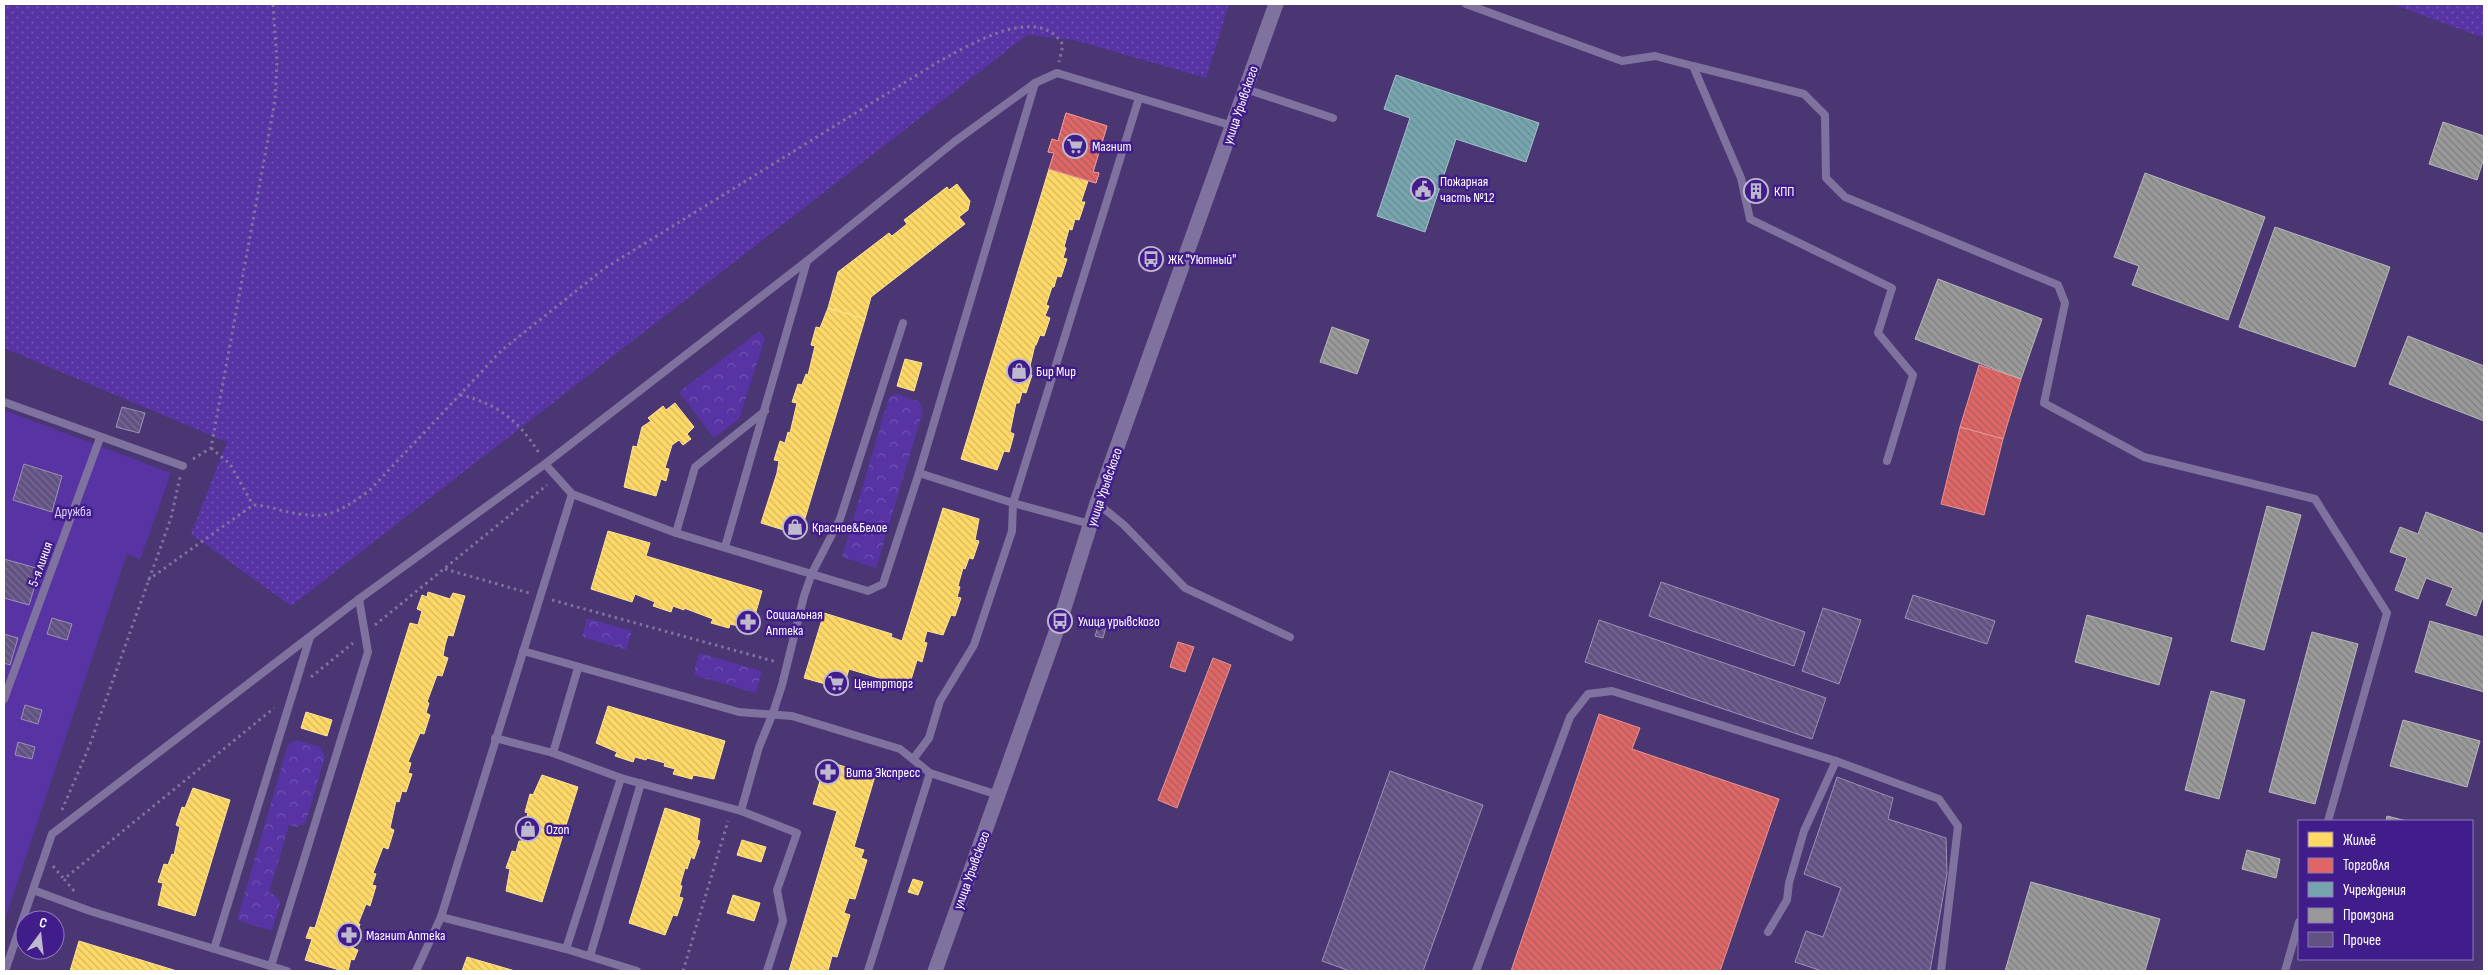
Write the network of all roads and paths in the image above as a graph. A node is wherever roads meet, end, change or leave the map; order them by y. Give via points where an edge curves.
1 (273, 4) edge
2 (1276, 4) edge
3 (1466, 4) edge
4 (1693, 66) junction
5 (1056, 73) junction
6 (1035, 83) junction
7 (1246, 89) junction
8 (1139, 98) junction
9 (1333, 118) dead end
10 (1233, 126) junction
11 (807, 261) junction
12 (903, 323) dead end
13 (459, 395) junction
14 (4, 402) edge
15 (765, 411) junction
16 (100, 438) junction
17 (211, 448) junction
18 (1887, 460) dead end
19 (545, 464) junction
20 (182, 466) junction
21 (919, 473) junction
22 (572, 494) junction
23 (1013, 503) junction
24 (1098, 504) junction
25 (253, 505) junction
26 (1090, 524) junction
27 (676, 533) junction
28 (725, 547) junction
29 (444, 569) dead end
30 (812, 573) junction
31 (148, 580) junction
32 (540, 596) junction
33 (359, 599) junction
34 (310, 637) junction
35 (1290, 637) dead end
36 (523, 651) junction
37 (787, 665) junction
38 (578, 668) junction
39 (4, 699) edge
40 (774, 713) junction
41 (495, 738) junction
42 (553, 753) junction
43 (914, 758) junction
44 (1836, 761) junction
45 (930, 772) junction
46 (621, 778) junction
47 (641, 783) junction
48 (998, 795) junction
49 (731, 808) junction
50 (741, 811) junction
51 (2328, 820) edge
52 (52, 834) junction
53 (33, 890) junction
54 (441, 918) junction
55 (2298, 926) edge
56 (1768, 932) dead end
57 (566, 948) junction
58 (214, 949) junction
59 (590, 956) junction
60 (271, 966) junction
61 (5, 971) edge
62 (287, 971) edge
63 (416, 971) edge
64 (637, 971) edge
65 (683, 971) edge
66 (766, 971) edge
67 (868, 971) edge
68 (935, 971) edge
69 (1476, 971) edge
70 (1941, 971) edge
71 (2285, 971) edge

1 - 17 path via 278,62 275,101
2 - 7 street, улица Урывского
3 - 4 lane via 1622,61 1656,56
4 - 18 lane via 1741,178 1750,220 1892,288 1878,333 1914,375
4 - 51 lane via 1804,94 1826,115 1826,178 1846,197 2058,285 2065,303 2044,403 2144,457 2315,499 2387,613
5 - 6 lane
5 - 8 lane
5 - 13 path via 1063,45 1059,38 1039,28 1018,26 988,36 938,62 605,268 502,350
6 - 11 lane via 954,142
6 - 21 lane
7 - 9 lane
7 - 10 street, улица Урывского
8 - 10 lane
8 - 23 lane
10 - 24 street, улица Урывского
11 - 15 lane
11 - 19 lane
12 - 30 lane via 840,519
13 - 19 path via 492,405 505,414 530,438
13 - 25 path via 369,491 347,507 328,516 314,516
14 - 16 lane
15 - 27 lane via 695,467
15 - 28 lane
16 - 20 lane
16 - 39 lane, 5-я линия
17 - 20 path
17 - 25 path via 230,464
19 - 22 lane
19 - 33 lane
20 - 31 path via 172,518
21 - 23 lane
21 - 30 lane via 883,584 868,591
22 - 27 lane
22 - 32 lane
23 - 26 lane
23 - 43 lane via 1012,531 974,645 940,701 930,738
24 - 26 street, улица Урывского
24 - 35 lane via 1124,525 1186,588
25 - 31 path
26 - 48 street, улица Урывского via 1060,621
27 - 28 lane
28 - 30 lane
29 - 32 path
30 - 37 lane
31 - 52 path via 89,747
32 - 36 lane
32 - 37 path
33 - 34 lane
33 - 60 lane via 368,652
34 - 52 lane
34 - 58 lane
36 - 38 lane
36 - 41 lane
37 - 40 lane
38 - 40 lane via 739,712
38 - 42 lane
40 - 43 lane via 900,749
40 - 50 lane via 759,747
41 - 42 lane
41 - 54 lane
42 - 46 lane
43 - 45 lane
44 - 56 lane via 1804,831 1787,900
44 - 69 lane via 1612,691 1588,694 1570,718
44 - 70 lane via 1939,799 1958,826
45 - 48 lane
45 - 67 lane
46 - 47 lane
46 - 57 lane
47 - 49 lane
47 - 59 lane
48 - 68 street, улица Урывского
49 - 50 lane
49 - 65 path
50 - 66 lane via 797,834 777,890 783,921
52 - 53 lane
53 - 58 lane
53 - 61 lane
54 - 57 lane
54 - 63 lane
55 - 71 lane
57 - 59 lane
58 - 60 lane
59 - 64 lane
60 - 62 lane

